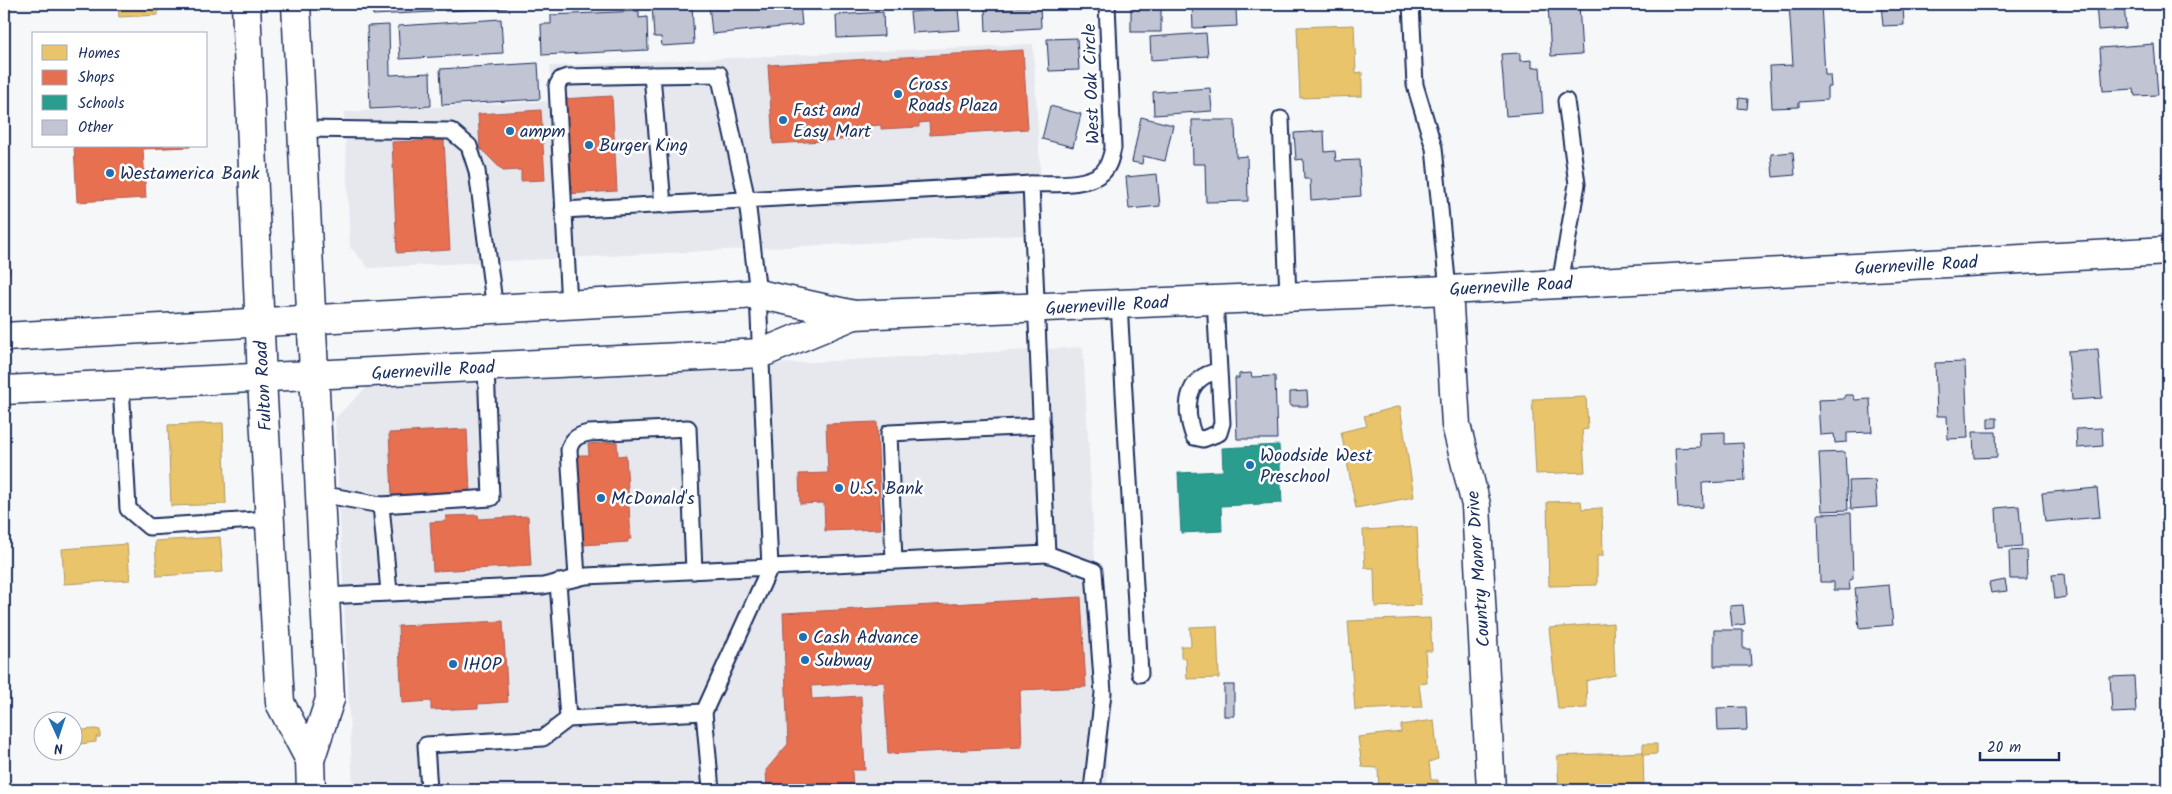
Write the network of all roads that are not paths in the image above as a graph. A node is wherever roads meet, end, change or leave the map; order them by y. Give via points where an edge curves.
1 (246, 4) edge
2 (296, 4) edge
3 (1106, 4) edge
4 (1411, 4) edge
5 (652, 75) junction
6 (1566, 101) dead end
7 (1282, 119) dead end
8 (303, 129) junction
9 (1031, 184) junction
10 (747, 200) junction
11 (663, 205) junction
12 (563, 210) junction
13 (2168, 251) edge
14 (1560, 284) junction
15 (1448, 290) junction
16 (758, 294) junction
17 (1288, 297) junction
18 (1215, 300) junction
19 (1119, 304) junction
20 (569, 305) junction
21 (1038, 308) junction
22 (495, 310) junction
23 (854, 315) junction
24 (312, 320) junction
25 (259, 323) junction
26 (4, 337) edge
27 (762, 353) junction
28 (486, 367) junction
29 (1219, 371) dead end
30 (314, 376) junction
31 (262, 379) junction
32 (121, 385) junction
33 (4, 390) edge
34 (1042, 426) junction
35 (320, 494) junction
36 (381, 505) junction
37 (270, 519) junction
38 (1048, 554) junction
39 (894, 561) junction
40 (770, 567) junction
41 (694, 571) junction
42 (577, 578) junction
43 (558, 582) junction
44 (389, 592) junction
45 (324, 596) junction
46 (1140, 674) dead end
47 (704, 712) junction
48 (568, 719) junction
49 (310, 760) junction
50 (311, 790) edge
51 (429, 790) edge
52 (711, 790) edge
53 (1092, 790) edge
54 (1492, 790) edge

1 - 25 main road, Fulton Road
2 - 8 main road, Fulton Road
3 - 9 lane, West Oak Circle via 1113,148 1110,161 1103,173 1090,180
4 - 15 lane via 1416,85 1434,148
5 - 10 lane via 719,74
5 - 11 lane
5 - 12 lane via 560,79 556,95
6 - 14 lane via 1577,184
7 - 17 lane
8 - 22 lane via 451,131 469,146 477,171
8 - 24 main road, Fulton Road
9 - 10 lane, West Oak Circle
9 - 21 lane
10 - 11 lane, West Oak Circle
10 - 16 lane
11 - 12 lane, West Oak Circle
12 - 20 lane
13 - 14 main road, Guerneville Road
14 - 15 main road, Guerneville Road
15 - 17 main road, Guerneville Road
15 - 54 main road, Country Manor Drive via 1456,425 1476,505
16 - 20 main road, Guerneville Road
16 - 23 main road, Guerneville Road
16 - 27 lane
17 - 18 main road, Guerneville Road
18 - 19 main road, Guerneville Road
18 - 29 lane
19 - 21 main road, Guerneville Road
19 - 46 lane
20 - 22 main road, Guerneville Road
21 - 23 main road, Guerneville Road
21 - 34 lane
22 - 24 main road, Guerneville Road
23 - 27 main road, Guerneville Road
24 - 25 main road, Guerneville Road
24 - 30 main road, Fulton Road
25 - 26 main road, Guerneville Road
25 - 31 main road, Fulton Road
27 - 28 main road, Guerneville Road
27 - 40 lane
28 - 30 main road, Guerneville Road
28 - 36 lane via 491,498
30 - 31 main road, Guerneville Road
30 - 35 main road, Fulton Road
31 - 32 main road, Guerneville Road
31 - 37 main road, Fulton Road
32 - 33 main road, Guerneville Road
32 - 37 lane via 128,509 149,527
34 - 38 lane
34 - 39 lane via 889,433
35 - 36 lane
35 - 45 main road, Fulton Road
36 - 44 lane
37 - 49 main road, Fulton Road via 280,703
38 - 39 lane
38 - 53 lane via 1094,572 1103,693
39 - 40 lane
40 - 41 lane
40 - 47 lane
41 - 42 lane
41 - 42 lane via 688,428 589,433 578,436 570,443 569,450
42 - 43 lane
43 - 44 lane via 543,586
43 - 48 lane
44 - 45 lane
45 - 49 main road, Fulton Road via 330,698
47 - 48 lane
47 - 52 lane
48 - 51 lane via 543,738 426,745
49 - 50 main road, Fulton Road

